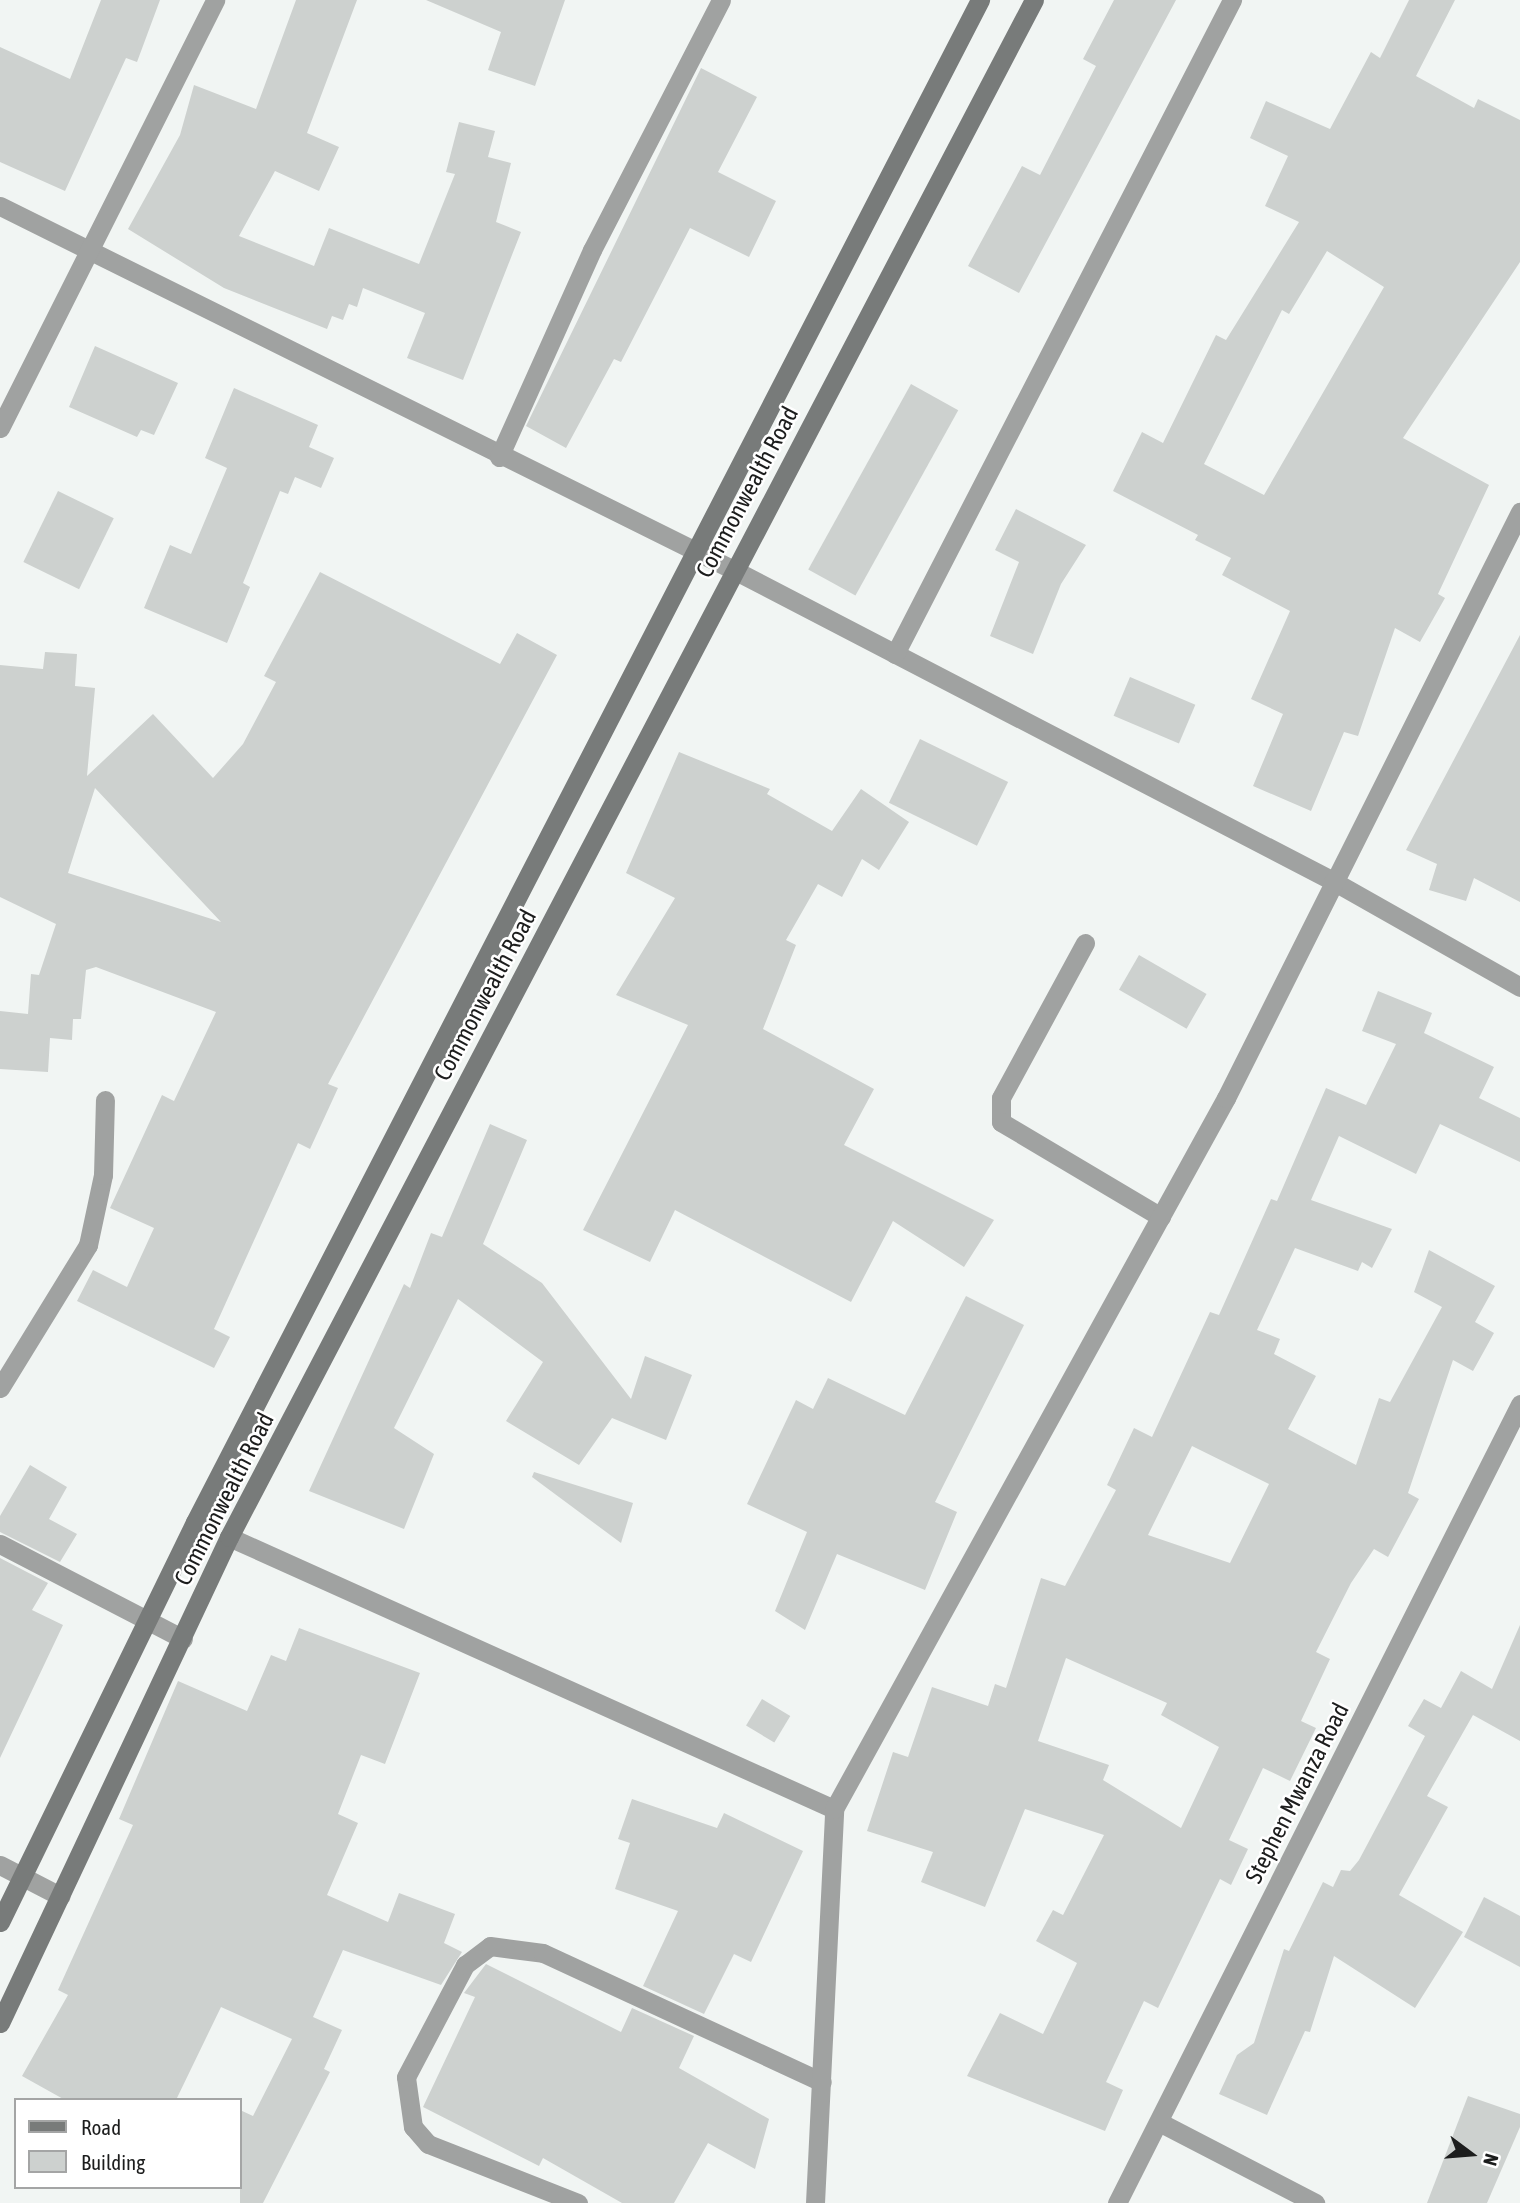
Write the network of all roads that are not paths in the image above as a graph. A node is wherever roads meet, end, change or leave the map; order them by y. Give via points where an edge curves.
1 (215, 0) edge
2 (720, 0) edge
3 (981, 0) edge
4 (1034, 0) edge
5 (1232, 0) edge
6 (0, 206) edge
7 (87, 252) junction
8 (0, 428) edge
9 (499, 457) junction
10 (1520, 512) edge
11 (697, 552) junction
12 (734, 570) junction
13 (895, 654) junction
14 (1333, 881) junction
15 (1085, 943) dead end
16 (1520, 987) edge
17 (105, 1100) dead end
18 (1161, 1217) junction
19 (0, 1388) edge
20 (1520, 1404) edge
21 (229, 1537) junction
22 (0, 1544) edge
23 (146, 1621) junction
24 (183, 1639) junction
25 (834, 1809) junction
26 (0, 1865) edge
27 (23, 1877) junction
28 (60, 1896) junction
29 (0, 1923) edge
30 (0, 2023) edge
31 (822, 2082) junction
32 (1159, 2122) junction
33 (578, 2203) edge
34 (815, 2203) edge
35 (1117, 2203) edge
36 (1315, 2203) edge

1 - 7 street
2 - 9 street via 592,250
3 - 11 main road, Commonwealth Road
4 - 12 main road, Commonwealth Road
5 - 13 street
6 - 7 street
7 - 8 street
7 - 9 street
9 - 11 street
10 - 14 street
11 - 12 street
11 - 23 main road, Commonwealth Road
12 - 13 street
12 - 21 main road, Commonwealth Road
13 - 14 street
14 - 16 street
14 - 18 street
15 - 18 street via 1001,1098 1001,1122
17 - 19 street via 103,1175 88,1245
18 - 25 street
20 - 32 street, Stephen Mwanza Road
21 - 24 main road, Commonwealth Road
21 - 25 street
22 - 23 street
23 - 24 street
23 - 27 main road, Commonwealth Road
24 - 28 main road, Commonwealth Road
25 - 31 street
26 - 27 street
27 - 28 street
27 - 29 main road, Commonwealth Road
28 - 30 main road, Commonwealth Road
31 - 33 street via 543,1953 490,1946 465,1965 406,2077 413,2127 428,2144
31 - 34 street
32 - 35 street, Stephen Mwanza Road
32 - 36 street

